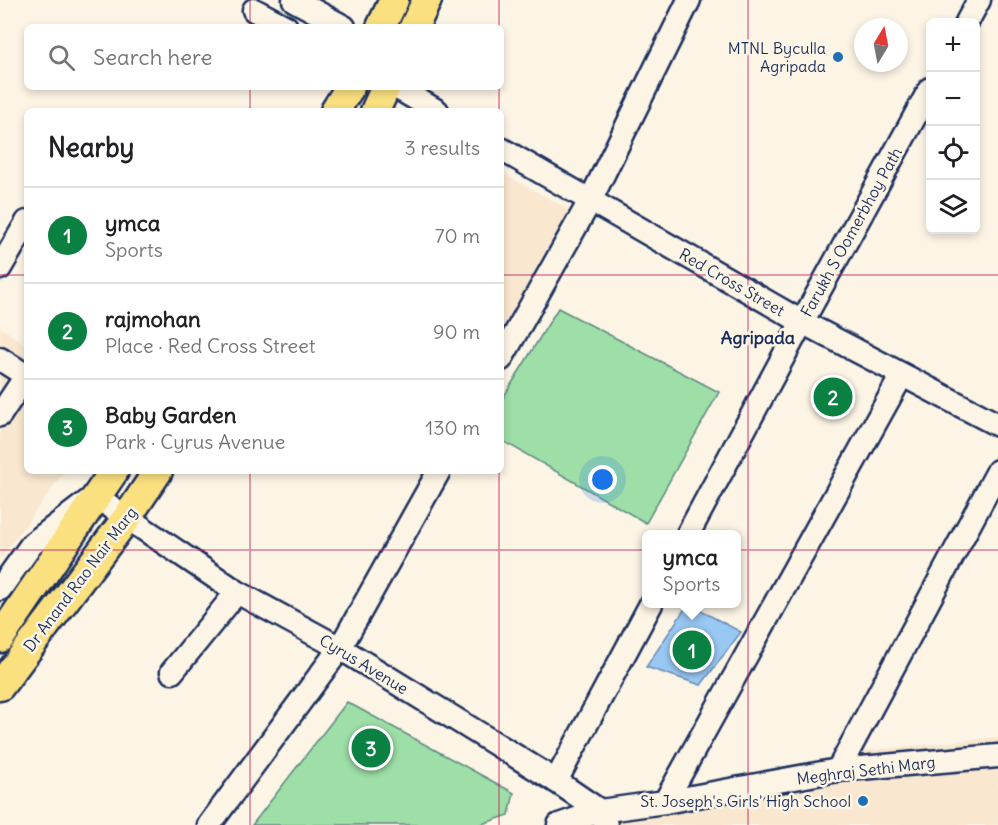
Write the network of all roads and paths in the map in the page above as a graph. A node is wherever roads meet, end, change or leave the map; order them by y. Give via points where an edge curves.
1 (294, 0) edge
2 (394, 0) edge
3 (427, 0) edge
4 (689, 0) edge
5 (979, 0) edge
6 (254, 10) dead end
7 (969, 18) edge
8 (280, 24) edge
9 (338, 24) edge
10 (382, 24) edge
11 (415, 24) edge
12 (348, 90) edge
13 (385, 90) edge
14 (401, 90) edge
15 (926, 96) edge
16 (337, 108) edge
17 (376, 108) edge
18 (432, 108) edge
19 (504, 150) edge
20 (590, 201) junction
21 (24, 227) edge
22 (0, 268) edge
23 (802, 322) junction
24 (504, 354) edge
25 (0, 359) edge
26 (24, 375) edge
27 (902, 375) junction
28 (24, 379) edge
29 (0, 416) edge
30 (998, 425) edge
31 (998, 471) edge
32 (112, 474) edge
33 (156, 474) edge
34 (437, 474) edge
35 (95, 496) junction
36 (126, 519) junction
37 (690, 530) edge
38 (0, 589) edge
39 (237, 592) junction
40 (648, 608) edge
41 (0, 638) edge
42 (340, 648) junction
43 (172, 672) dead end
44 (0, 686) edge
45 (998, 756) edge
46 (838, 770) junction
47 (556, 781) junction
48 (665, 802) junction
49 (603, 818) edge
50 (209, 825) edge
51 (559, 825) edge

1 - 9 street
2 - 10 main road
3 - 11 main road
4 - 20 street
5 - 7 street
6 - 8 street
12 - 16 main road
13 - 17 main road
14 - 18 street
15 - 23 street, Farukh S Oomerbhoy Path
19 - 20 street, Red Cross Street
20 - 23 street, Red Cross Street
20 - 24 street
21 - 22 street
23 - 27 street, Red Cross Street
23 - 37 street, Farukh S Oomerbhoy Path
25 - 26 street
27 - 30 street, Red Cross Street
27 - 48 street
28 - 29 street
31 - 46 street
32 - 35 main road, Dr Anand Rao Nair Marg
33 - 36 main road, Dr Anand Rao Nair Marg
34 - 42 street
35 - 36 street, Cyrus Avenue
35 - 38 street via 32,544
35 - 41 main road, Dr Anand Rao Nair Marg
36 - 39 street, Cyrus Avenue
36 - 44 main road, Dr Anand Rao Nair Marg
39 - 42 street, Cyrus Avenue
39 - 43 street
40 - 47 street
42 - 47 street, Cyrus Avenue
42 - 50 street
45 - 46 street, Meghraj Sethi Marg
46 - 48 street, Meghraj Sethi Marg
47 - 49 street, Cyrus Avenue
48 - 49 street, Meghraj Sethi Marg
49 - 51 street, Meghraj Sethi Marg

